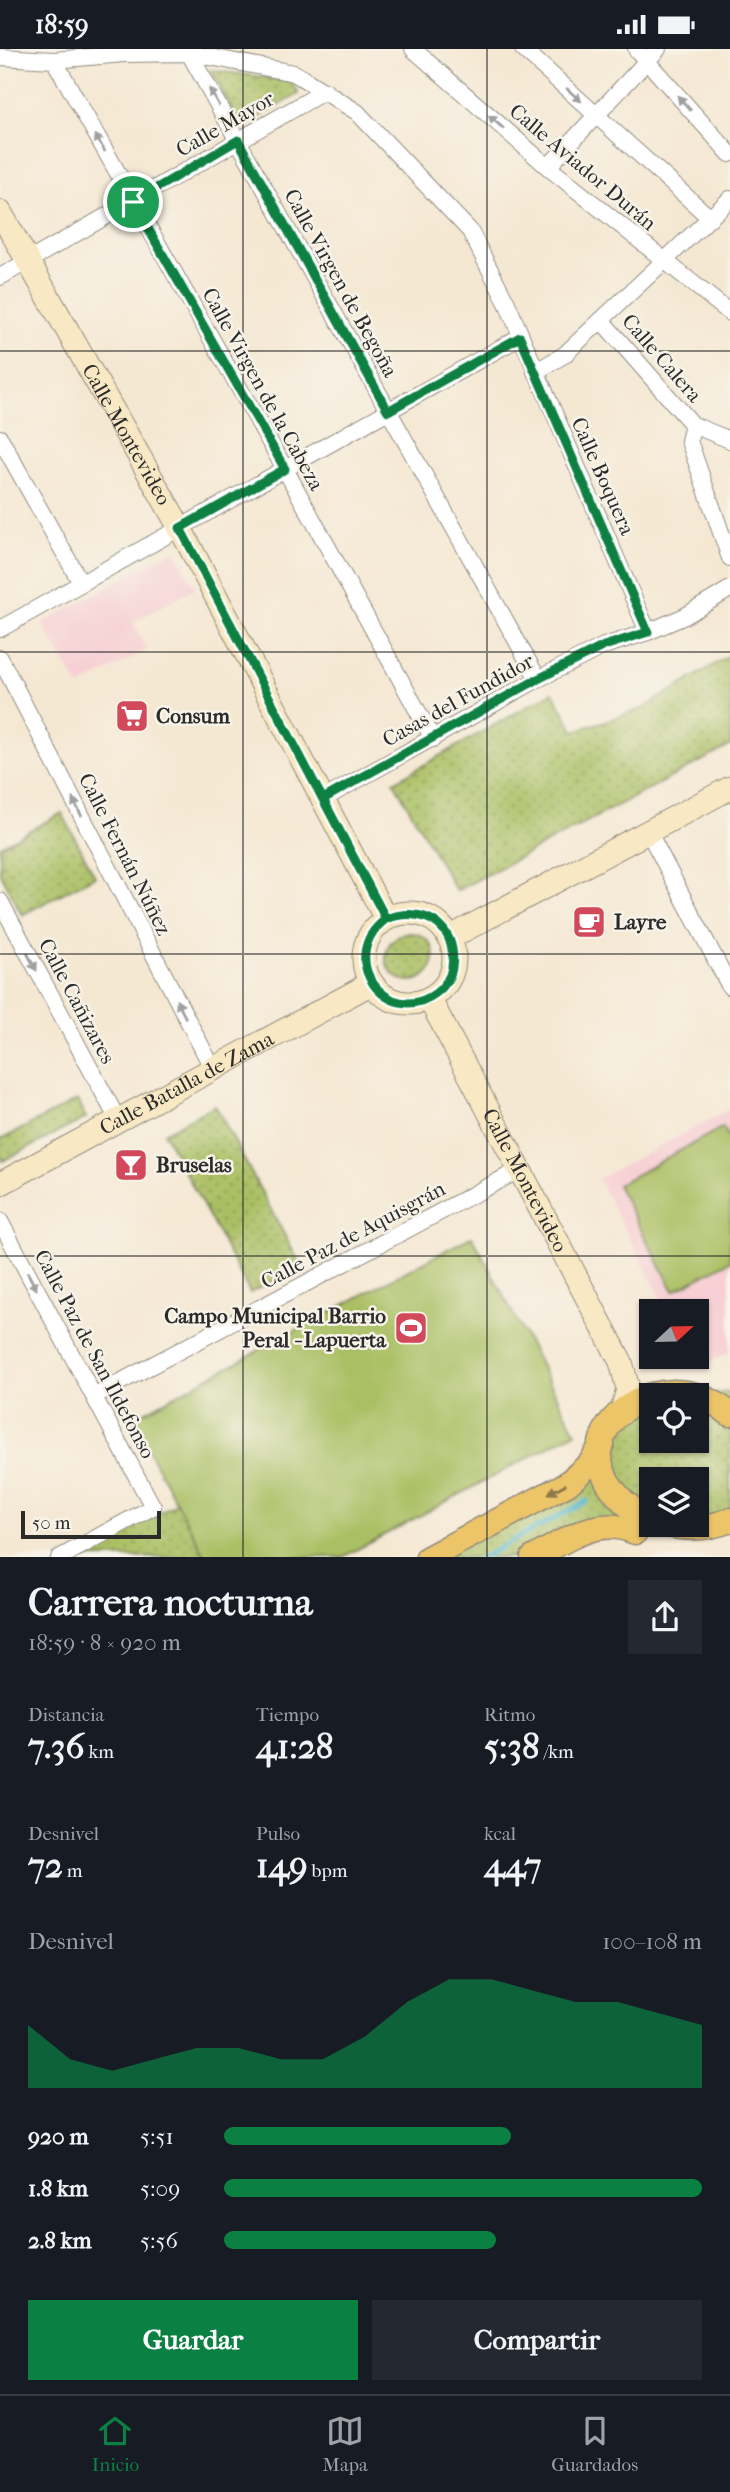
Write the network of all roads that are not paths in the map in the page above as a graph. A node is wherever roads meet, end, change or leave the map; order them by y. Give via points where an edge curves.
1 (413, 49) edge
2 (523, 49) edge
3 (189, 53) junction
4 (647, 53) edge
5 (0, 57) edge
6 (54, 60) junction
7 (326, 91) junction
8 (597, 116) junction
9 (238, 140) junction
10 (730, 154) edge
11 (548, 167) junction
12 (730, 199) edge
13 (133, 202) junction
14 (0, 212) edge
15 (709, 218) junction
16 (28, 261) junction
17 (664, 261) junction
18 (0, 277) edge
19 (730, 313) edge
20 (601, 320) junction
21 (520, 337) junction
22 (535, 372) junction
23 (388, 411) junction
24 (693, 425) junction
25 (0, 438) edge
26 (730, 440) edge
27 (285, 469) junction
28 (180, 528) junction
29 (730, 558) edge
30 (81, 583) junction
31 (730, 589) edge
32 (0, 629) edge
33 (648, 632) junction
34 (0, 659) edge
35 (538, 679) junction
36 (433, 739) junction
37 (730, 787) edge
38 (323, 799) junction
39 (648, 831) junction
40 (1, 907) edge
41 (386, 919) junction
42 (449, 938) junction
43 (372, 983) junction
44 (730, 986) edge
45 (429, 998) junction
46 (212, 1069) junction
47 (118, 1120) junction
48 (521, 1169) junction
49 (0, 1184) edge
50 (0, 1221) edge
51 (621, 1362) junction
52 (643, 1383) edge
53 (730, 1391) edge
54 (709, 1393) edge
55 (94, 1397) junction
56 (709, 1399) edge
57 (639, 1401) edge
58 (621, 1414) junction
59 (730, 1414) edge
60 (604, 1441) junction
61 (730, 1520) edge
62 (639, 1534) joint
63 (709, 1535) edge
64 (648, 1537) edge
65 (703, 1537) edge
66 (59, 1557) edge
67 (428, 1557) edge
68 (533, 1557) edge

11 -> 1 street, Calle Aviador Durán
2 -> 8 street
3 - 6 street, Calle Boquera
3 - 7 street, Calle Boquera via 294,73
9 -> 3 street, Calle Virgen de Begoña
4 - 8 street
10 -> 4 street
5 - 6 street, Calle Boquera
13 -> 6 street, Calle Virgen de la Cabeza
7 - 9 street, Calle Mayor
7 - 21 street, Calle Boquera via 357,112 470,232
8 - 11 street
8 - 15 street
9 - 13 street, Calle Mayor
9 - 23 street, Calle Virgen de Begoña
11 - 17 street, Calle Aviador Durán
12 - 15 street
13 - 16 street, Calle Mayor
13 - 27 street, Calle Virgen de la Cabeza
14 - 16 street, Calle Montevideo
15 - 17 street
16 - 18 street, Calle Mayor
16 - 28 street, Calle Montevideo
17 - 19 street, Calle Aviador Durán
17 - 20 street
20 - 22 street via 564,355
20 - 24 street, Calle Calera
21 - 22 street, Calle Boquera
21 - 23 street
22 - 33 street, Calle Boquera
23 - 27 street
23 - 35 street, Calle Virgen de Begoña
24 - 26 street, Calle Calera
24 - 29 street via 689,441
25 - 30 street
27 - 28 street
27 - 36 street, Calle Virgen de la Cabeza
28 - 30 street
28 - 38 street, Calle Montevideo
30 - 32 street
31 - 33 street, Casas del Fundidor
33 - 35 street, Casas del Fundidor via 604,646
46 -> 34 street, Calle Fernán Núñez
35 - 36 street, Casas del Fundidor
36 - 38 street, Casas del Fundidor
37 - 39 street
38 - 41 street, Calle Montevideo
39 - 42 street
39 - 44 street
40 -> 47 street, Calle Cañizares
41 - 42 street via 422,915 441,926
41 - 43 street via 366,943 365,964
42 - 45 street via 452,972 443,988
43 - 45 street via 398,1002
43 - 46 street, Calle Batalla de Zama
45 - 48 street, Calle Montevideo
46 - 47 street, Calle Batalla de Zama
47 - 49 street, Calle Batalla de Zama
48 - 51 street, Calle Montevideo
48 - 55 street, Calle Paz de Aquisgrán
50 -> 55 street, Calle Paz de San Ildefonso
51 - 52 street, Calle Montevideo
51 - 58 street, Calle Montevideo via 628,1389
53 - 54 main road
55 - 66 street, Calle Paz de San Ildefonso via 153,1507
56 - 59 main road
57 - 58 main road
58 - 60 main road
60 - 62 main road via 600,1463 604,1491 617,1515
60 -> 67 main road via 590,1464 567,1484
61 - 63 main road
62 - 68 main road via 617,1526 598,1526
64 - 65 main road via 662,1542

